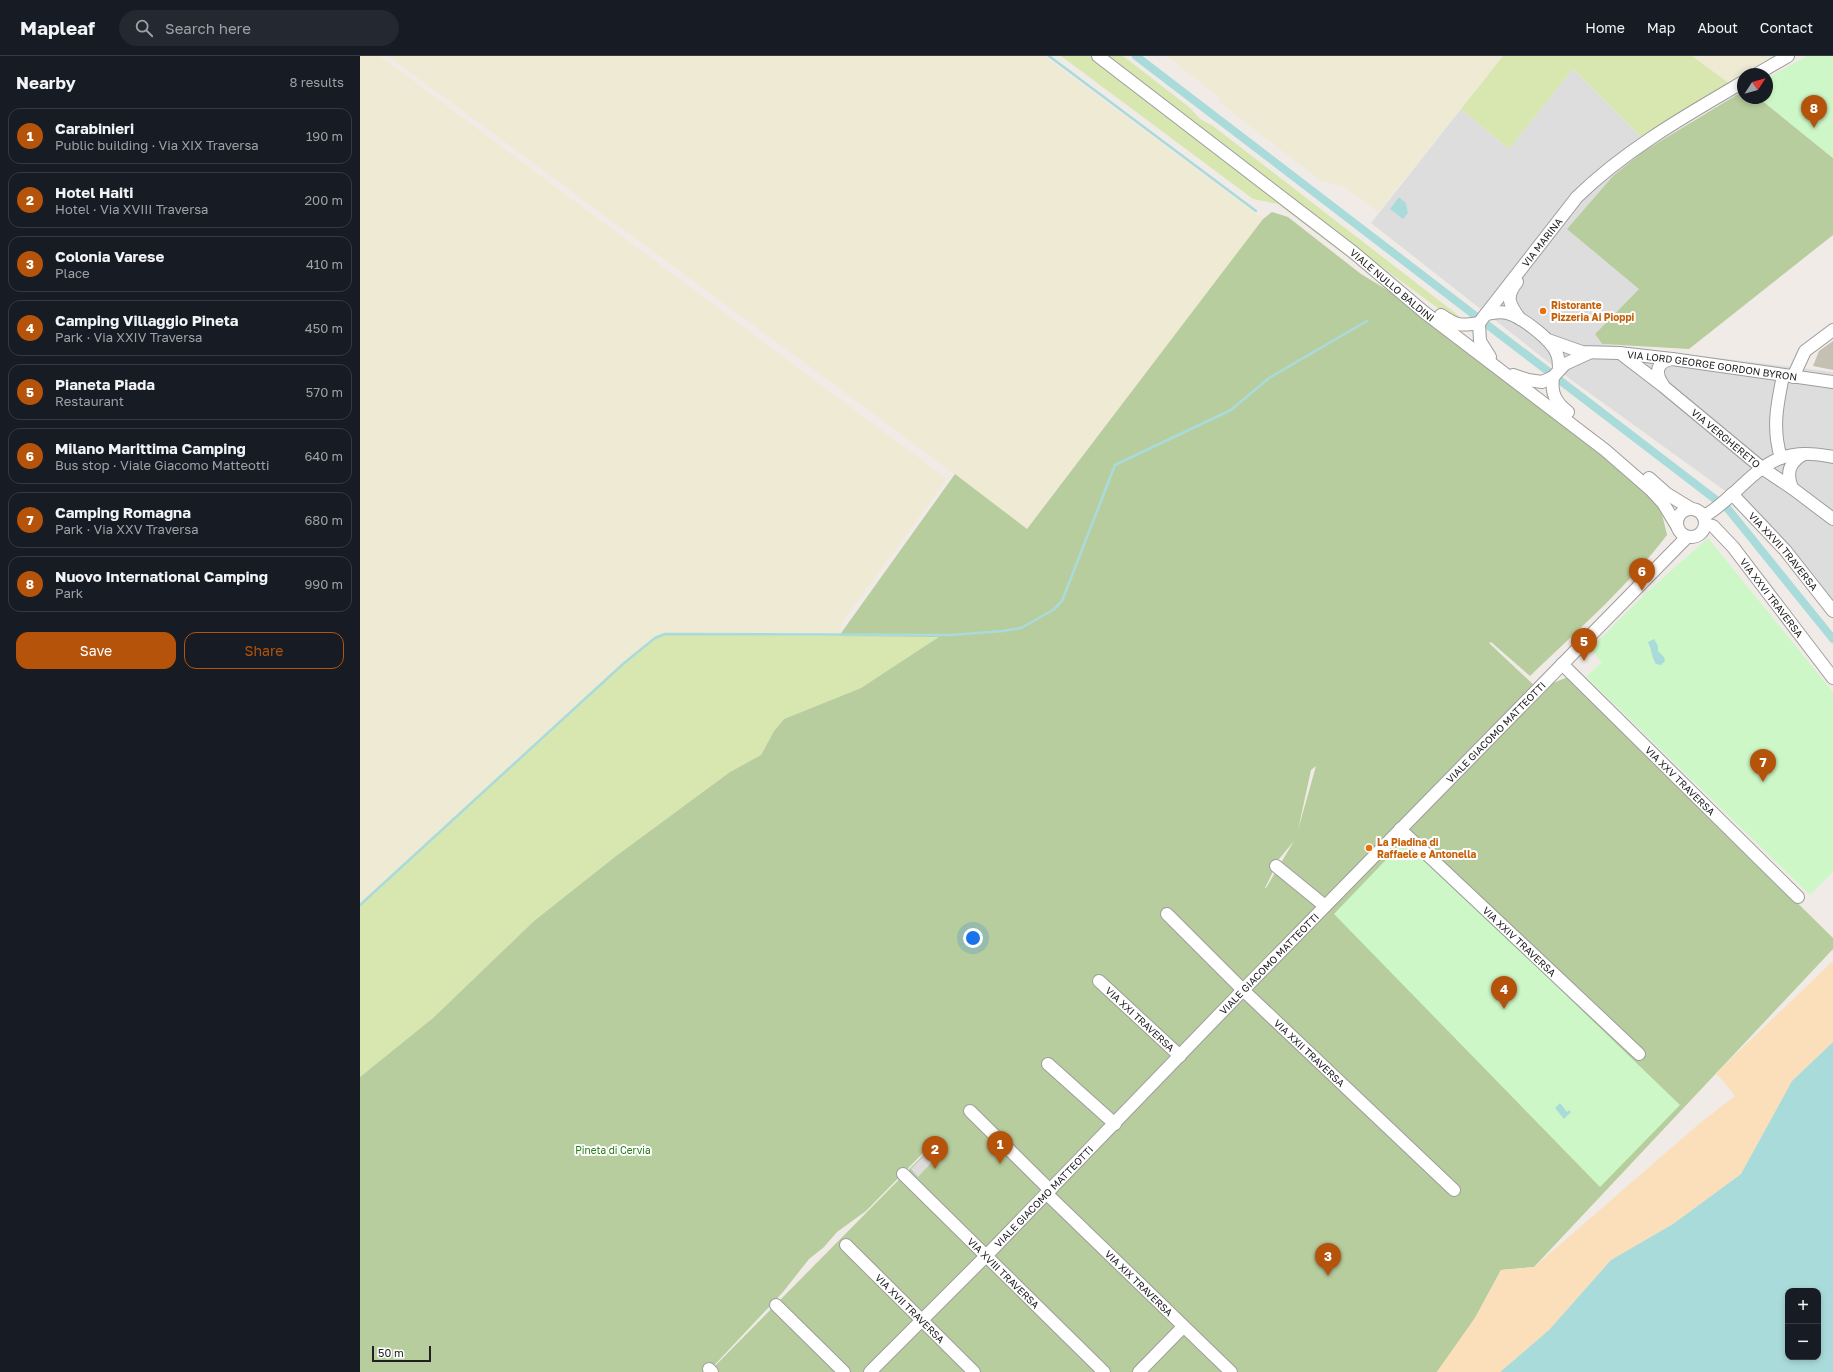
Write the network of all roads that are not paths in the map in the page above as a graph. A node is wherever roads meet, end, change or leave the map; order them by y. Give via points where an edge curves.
1 (1098, 56) edge
2 (1788, 56) edge
3 (1767, 68) edge
4 (1737, 86) edge
5 (1601, 175) junction
6 (1352, 252) junction
7 (1482, 318) junction
8 (1520, 319) junction
9 (1833, 330) edge
10 (1548, 340) junction
11 (1590, 353) junction
12 (1619, 353) junction
13 (1672, 359) junction
14 (1502, 370) junction
15 (1556, 374) junction
16 (1788, 376) junction
17 (1833, 382) edge
18 (1663, 386) junction
19 (1806, 453) junction
20 (1833, 457) edge
21 (1781, 458) junction
22 (1762, 468) junction
23 (1792, 488) junction
24 (1731, 495) junction
25 (1690, 508) junction
26 (1708, 517) junction
27 (1833, 519) edge
28 (1681, 532) junction
29 (1833, 611) edge
30 (1562, 664) junction
31 (1833, 678) edge
32 (1400, 830) junction
33 (1276, 866) dead end
34 (1798, 897) dead end
35 (1325, 906) junction
36 (1167, 914) dead end
37 (1099, 982) dead end
38 (1243, 990) junction
39 (1639, 1054) dead end
40 (1180, 1056) junction
41 (1048, 1064) dead end
42 (970, 1112) dead end
43 (1115, 1124) junction
44 (903, 1174) dead end
45 (1454, 1190) dead end
46 (1048, 1192) junction
47 (846, 1245) dead end
48 (986, 1256) junction
49 (776, 1305) dead end
50 (921, 1320) junction
51 (1183, 1327) junction
52 (844, 1372) edge
53 (870, 1372) edge
54 (974, 1372) edge
55 (1104, 1372) edge
56 (1139, 1372) edge
57 (1231, 1372) edge

1 - 6 street, VIALE NULLO BALDINI
2 - 3 street
4 - 5 street, VIA MARINA via 1622,158
5 - 7 street, VIA MARINA via 1577,197
5 - 8 street, VIA MARINA via 1511,290 1510,301
6 - 7 street via 1455,324 1460,326
6 - 14 street, VIALE NULLO BALDINI via 1424,312
7 - 8 street via 1503,312
7 - 14 street via 1480,341
8 - 10 street
9 - 16 street via 1805,351
10 - 11 street, VIA LORD GEORGE GORDON BYRON via 1572,350
10 - 15 street via 1557,354
11 - 12 street, VIA LORD GEORGE GORDON BYRON
11 - 15 street, VIA LORD GEORGE GORDON BYRON via 1574,359
12 - 13 street, VIA LORD GEORGE GORDON BYRON
12 - 18 street, VIA VERGHERETO
13 - 16 street, VIA LORD GEORGE GORDON BYRON
13 - 18 street via 1663,362 1658,368 1657,375
14 - 15 street via 1535,382 1542,382
14 - 28 street, VIALE NULLO BALDINI via 1590,438 1651,490 1663,503
15 - 25 street via 1553,394 1564,410 1667,494
16 - 17 street, VIA LORD GEORGE GORDON BYRON
16 - 21 street via 1775,414 1777,444
18 - 22 street, VIA VERGHERETO
19 - 20 street
19 - 21 street
19 - 23 street via 1791,465 1788,476
21 - 22 street
22 - 23 street, VIA VERGHERETO
22 - 24 street
23 - 27 street, VIA VERGHERETO
24 - 26 street
24 - 29 street, VIA XXVII TRAVERSA via 1785,550
25 - 26 street
25 - 28 street via 1681,512 1676,521
26 - 28 street via 1701,533 1692,537
26 - 31 street, VIA XXVI TRAVERSA
28 - 30 street, VIALE GIACOMO MATTEOTTI via 1668,555
30 - 32 street, VIALE GIACOMO MATTEOTTI
30 - 34 street, VIA XXV TRAVERSA
32 - 35 street, VIALE GIACOMO MATTEOTTI
32 - 39 street, VIA XXIV TRAVERSA
33 - 35 street
35 - 38 street, VIALE GIACOMO MATTEOTTI
36 - 38 street, VIA XXII TRAVERSA
37 - 40 street, VIA XXI TRAVERSA
38 - 40 street, VIALE GIACOMO MATTEOTTI
38 - 45 street, VIA XXII TRAVERSA
40 - 43 street, VIALE GIACOMO MATTEOTTI
41 - 43 street
42 - 46 street, VIA XIX TRAVERSA
43 - 46 street, VIALE GIACOMO MATTEOTTI
44 - 48 street, VIA XVIII TRAVERSA
46 - 48 street, VIALE GIACOMO MATTEOTTI
46 - 51 street, VIA XIX TRAVERSA
47 - 50 street, VIA XVII TRAVERSA
48 - 50 street, VIALE GIACOMO MATTEOTTI
48 - 55 street, VIA XVIII TRAVERSA
49 - 52 street
50 - 53 street, VIALE GIACOMO MATTEOTTI
50 - 54 street, VIA XVII TRAVERSA
51 - 56 street
51 - 57 street, VIA XIX TRAVERSA

